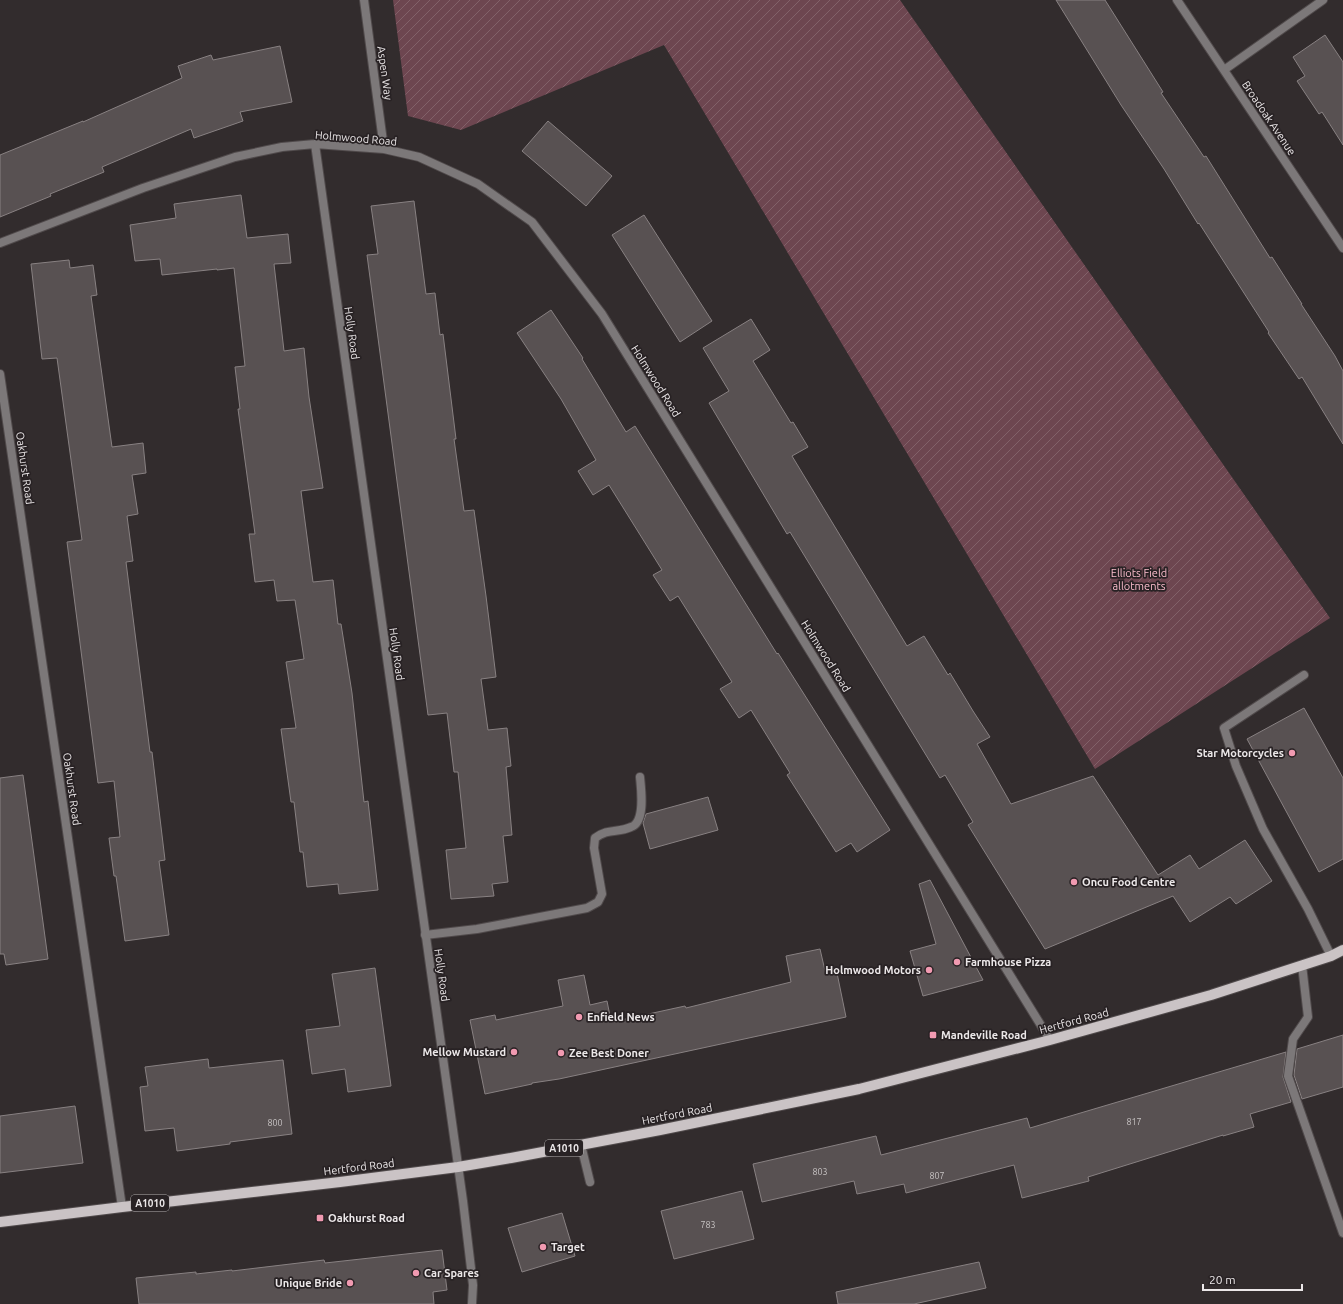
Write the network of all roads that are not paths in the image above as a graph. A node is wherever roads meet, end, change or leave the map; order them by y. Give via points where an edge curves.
1 (364, 0) edge
2 (1177, 0) edge
3 (1323, 0) edge
4 (1224, 70) junction
5 (315, 144) junction
6 (384, 149) junction
7 (0, 243) edge
8 (1343, 248) edge
9 (0, 374) edge
10 (1304, 675) dead end
11 (640, 777) dead end
12 (425, 935) junction
13 (1343, 950) edge
14 (1332, 956) junction
15 (1302, 965) junction
16 (1050, 1040) junction
17 (581, 1145) junction
18 (458, 1167) junction
19 (590, 1182) dead end
20 (122, 1206) junction
21 (0, 1222) edge
22 (1343, 1233) edge
23 (472, 1304) edge

1 - 6 street, Aspen Way
2 - 4 street, Broadoak Avenue
3 - 4 street
4 - 8 street, Broadoak Avenue
5 - 6 street, Holmwood Road
5 - 7 street, Holmwood Road via 282,146 234,157 143,188
5 - 12 street, Holly Road
6 - 16 street, Holmwood Road via 419,156 478,184 532,222 602,314
9 - 20 street, Oakhurst Road
10 - 14 street via 1224,728 1236,766 1263,829
11 - 12 street via 643,804 637,824 602,832 595,838 594,848 602,894 598,902 587,908 477,929
12 - 18 street, Holly Road
13 - 14 main road, Hertford Road / A1010
14 - 15 main road, Hertford Road / A1010
15 - 16 main road, Hertford Road / A1010 via 1211,995
15 - 22 street via 1308,1017 1293,1039 1288,1076
16 - 17 main road, Hertford Road / A1010 via 859,1089
17 - 18 main road, Hertford Road / A1010
17 - 19 street
18 - 20 main road, Hertford Road / A1010
18 - 23 street via 473,1285
20 - 21 main road, Hertford Road / A1010

